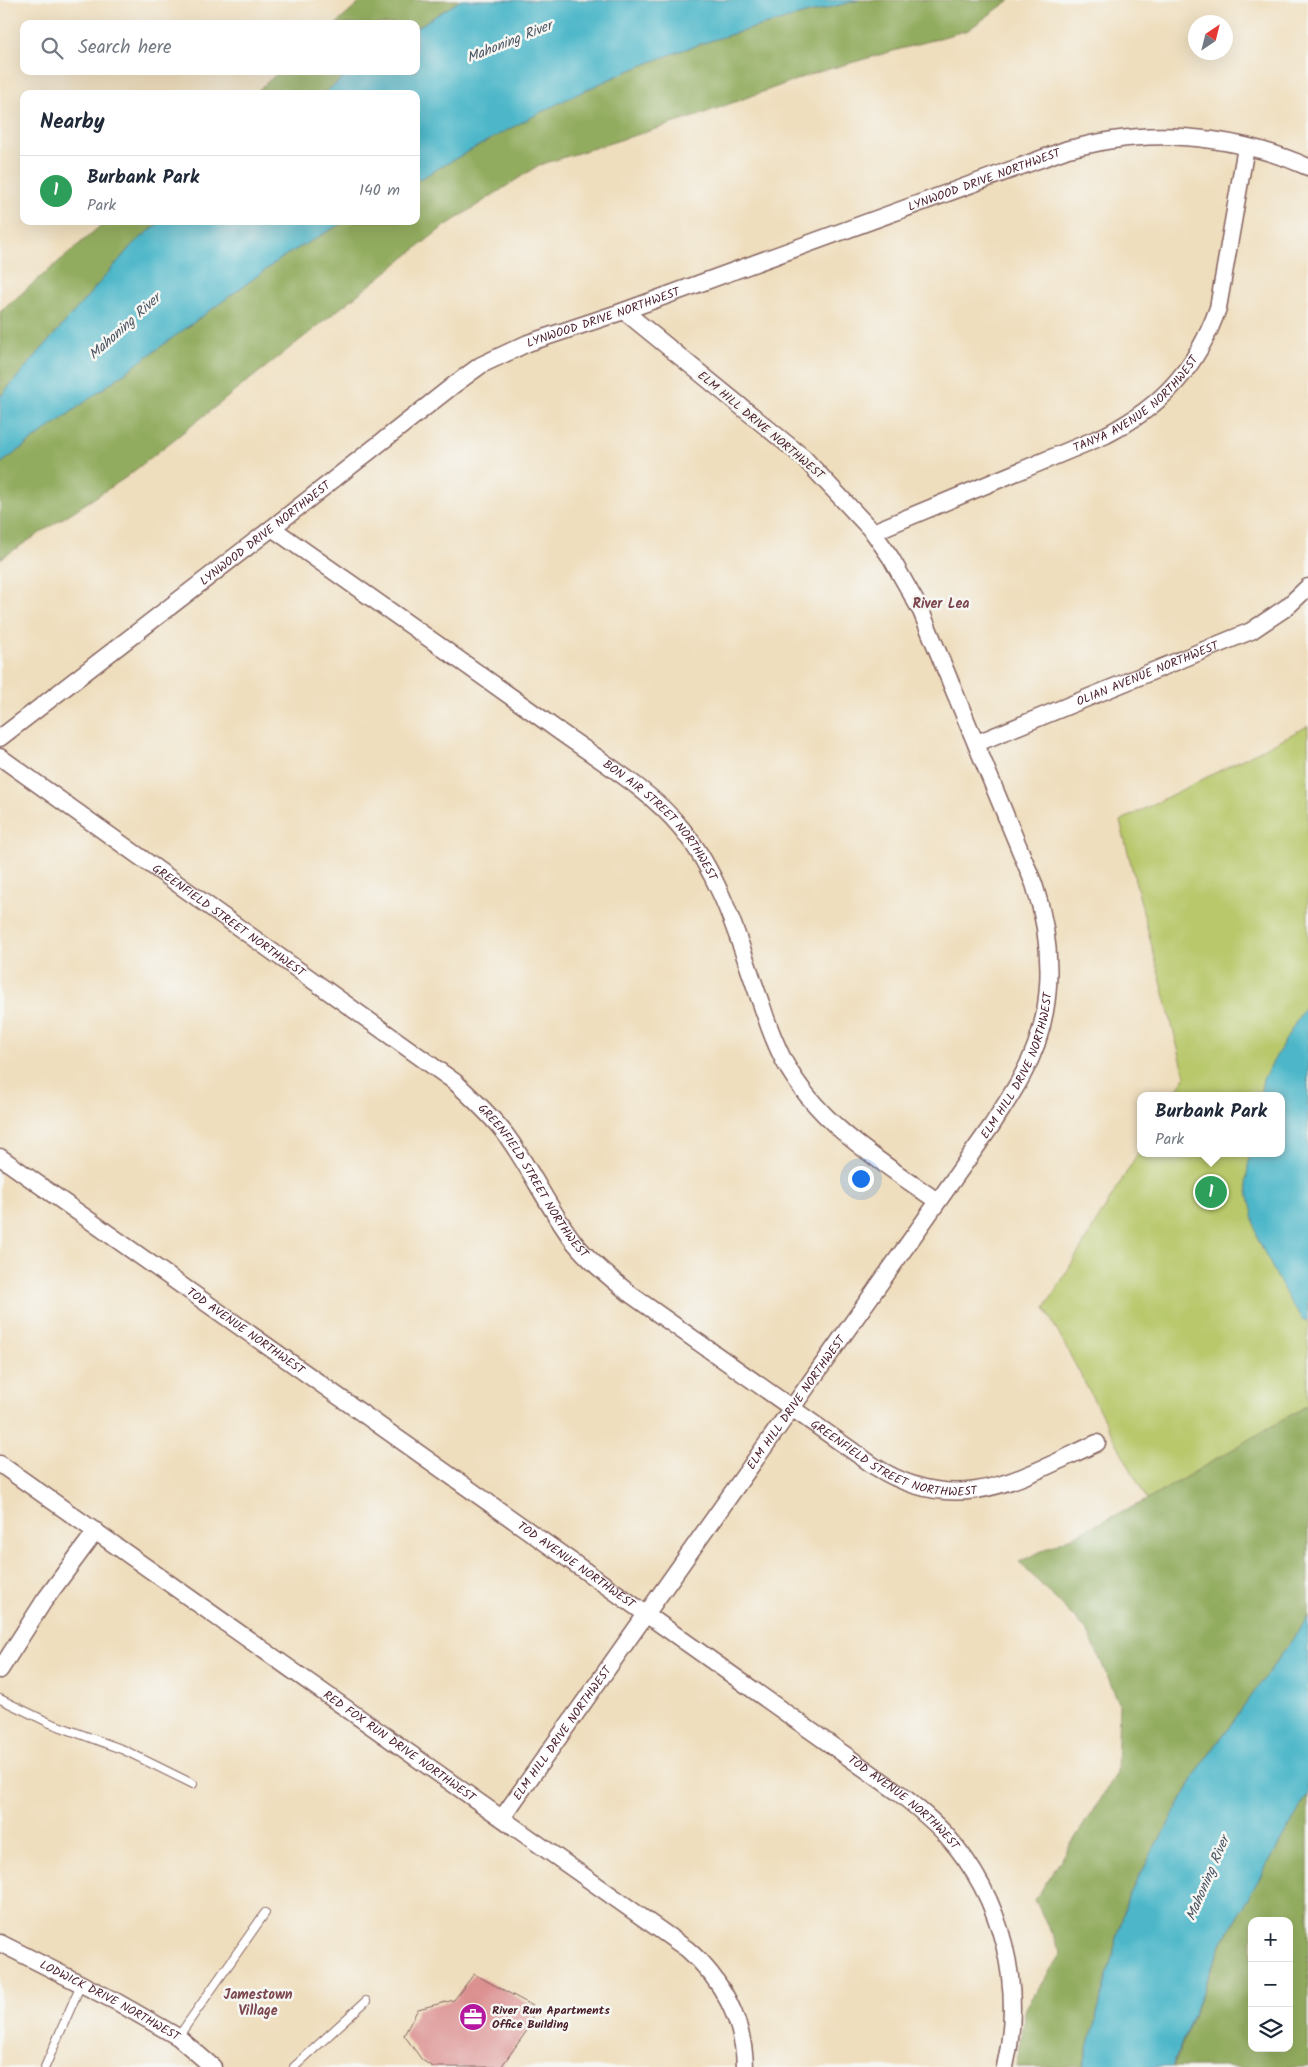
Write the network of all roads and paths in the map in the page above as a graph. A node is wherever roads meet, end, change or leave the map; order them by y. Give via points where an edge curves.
1 (1246, 147) junction
2 (1308, 167) edge
3 (624, 311) junction
4 (272, 528) junction
5 (873, 532) junction
6 (1308, 588) edge
7 (0, 738) edge
8 (977, 743) junction
9 (0, 757) edge
10 (0, 1157) edge
11 (937, 1202) junction
12 (792, 1408) junction
13 (1097, 1443) dead end
14 (0, 1464) edge
15 (96, 1531) junction
16 (646, 1615) junction
17 (0, 1670) edge
18 (0, 1700) edge
19 (192, 1784) dead end
20 (502, 1818) junction
21 (265, 1913) dead end
22 (0, 1943) edge
23 (81, 1984) junction
24 (366, 2001) dead end
25 (178, 2037) junction
26 (211, 2066) edge
27 (45, 2067) edge
28 (294, 2067) edge
29 (745, 2067) edge
30 (1005, 2067) edge

1 - 2 street, LYNWOOD DRIVE NORTHWEST
1 - 3 street, LYNWOOD DRIVE NORTHWEST via 1224,142 1156,137 1114,140 1068,149
1 - 5 street, TANYA AVENUE NORTHWEST via 1218,308 1192,362 1165,395 1127,424 1106,435
3 - 4 street, LYNWOOD DRIVE NORTHWEST via 528,343 481,365
3 - 5 street, ELM HILL DRIVE NORTHWEST via 803,457
4 - 7 street, LYNWOOD DRIVE NORTHWEST
4 - 11 street, BON AIR STREET NORTHWEST via 545,721 669,814 694,844 712,874 773,1038 798,1084 838,1130
5 - 8 street, ELM HILL DRIVE NORTHWEST via 921,611
6 - 8 street, OLIAN AVENUE NORTHWEST via 1250,631
8 - 11 street, ELM HILL DRIVE NORTHWEST via 1041,904 1048,944 1048,990 1039,1034 1022,1076 992,1125
9 - 12 street, GREENFIELD STREET NORTHWEST via 455,1082 505,1134 557,1219 596,1265 630,1294
10 - 16 street, TOD AVENUE NORTHWEST
11 - 12 street, ELM HILL DRIVE NORTHWEST
12 - 13 street, GREENFIELD STREET NORTHWEST via 886,1474 914,1486 940,1491 973,1491 1002,1485
12 - 16 street, ELM HILL DRIVE NORTHWEST
14 - 15 street, RED FOX RUN DRIVE NORTHWEST
15 - 17 street via 44,1601
15 - 20 street, RED FOX RUN DRIVE NORTHWEST
16 - 20 street, ELM HILL DRIVE NORTHWEST
16 - 30 street, TOD AVENUE NORTHWEST via 899,1794 947,1836 984,1891 1004,1942 1012,2002 1012,2027
18 - 19 lane via 124,1750
20 - 29 street, RED FOX RUN DRIVE NORTHWEST via 696,1957 715,1980 733,2011 741,2034
21 - 25 lane
22 - 23 street, LODWICK DRIVE NORTHWEST
23 - 25 street, LODWICK DRIVE NORTHWEST
23 - 27 lane
24 - 28 lane
25 - 26 street, LODWICK DRIVE NORTHWEST

